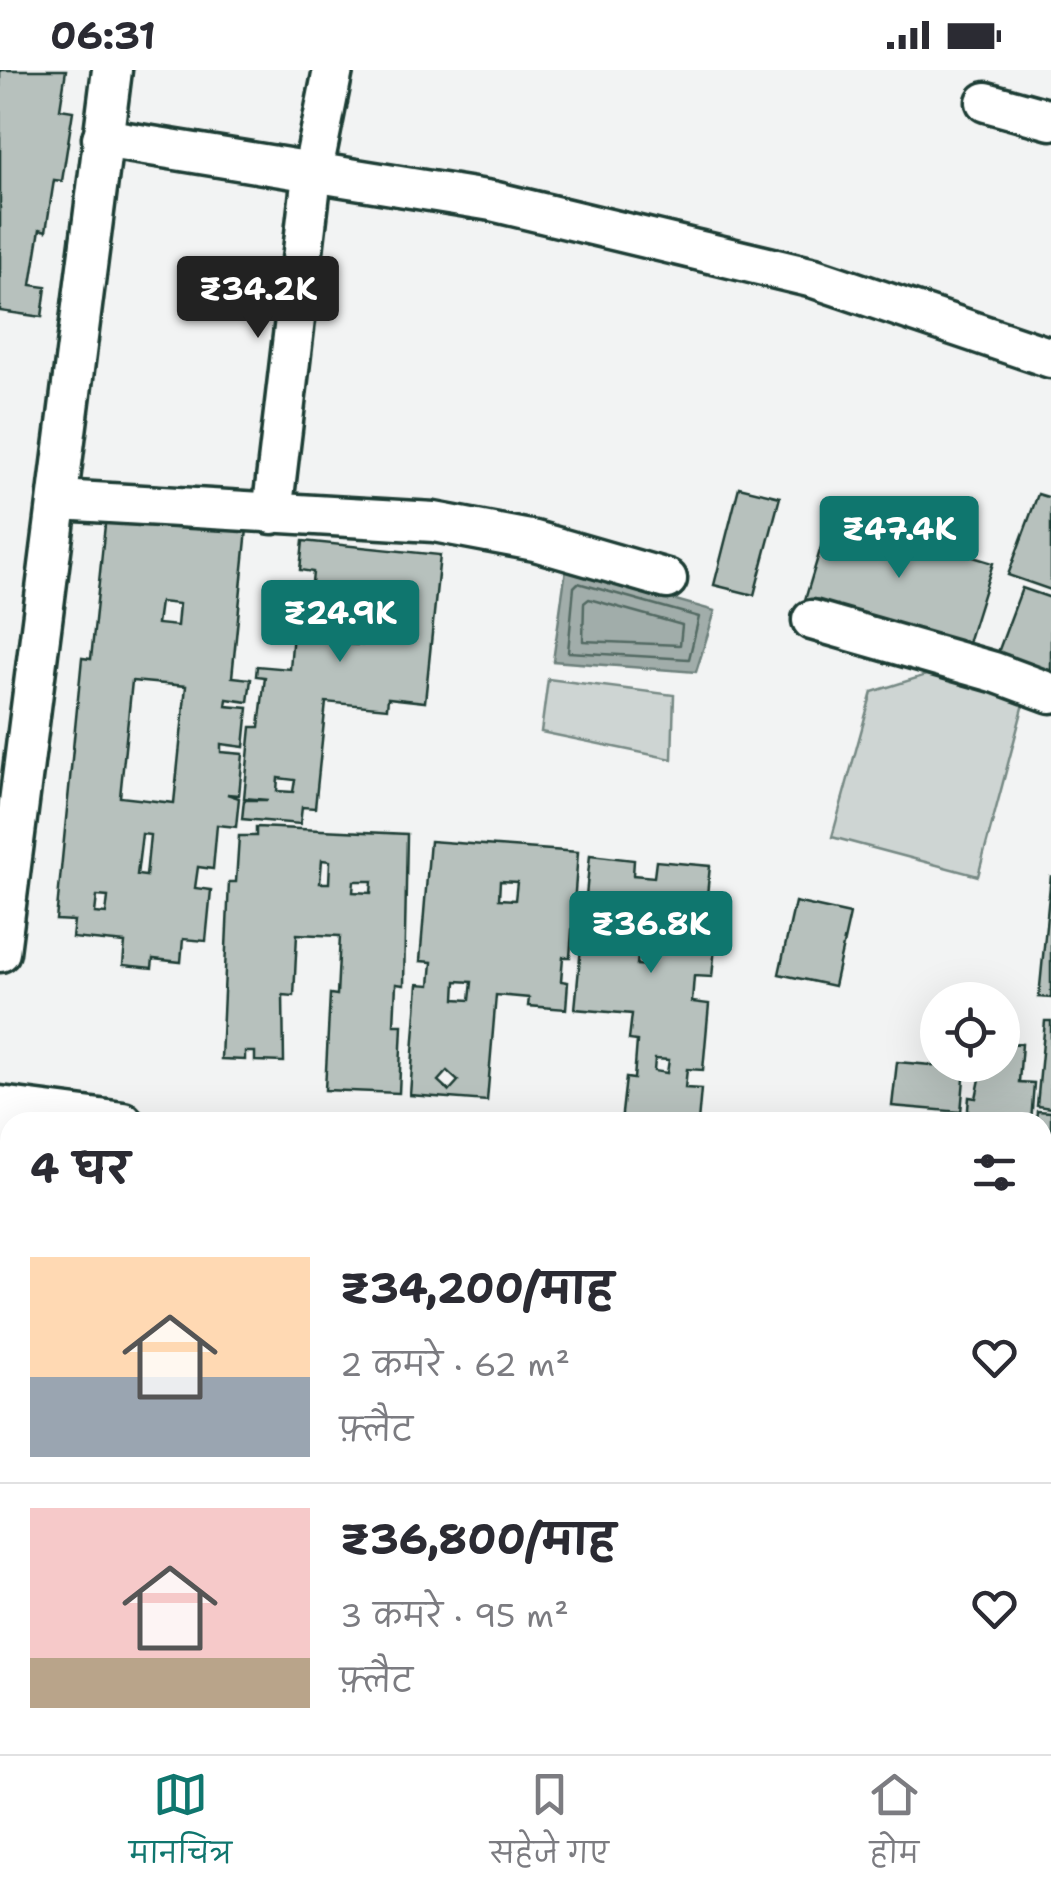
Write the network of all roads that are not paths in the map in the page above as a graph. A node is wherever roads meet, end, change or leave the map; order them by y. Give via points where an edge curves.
1 (112, 70) edge
2 (333, 70) edge
3 (986, 102) dead end
4 (1051, 120) edge
5 (102, 138) junction
6 (312, 175) junction
7 (1051, 358) edge
8 (60, 500) junction
9 (272, 514) junction
10 (667, 579) dead end
11 (812, 620) dead end
12 (1051, 694) edge
13 (0, 952) edge
14 (0, 1106) edge
15 (46, 1112) edge

1 - 5 street
2 - 6 street
3 - 4 street
5 - 6 street
5 - 8 street
6 - 7 street via 492,201 814,278
6 - 9 street
8 - 9 street
8 - 13 street
9 - 10 street via 434,522 535,541
11 - 12 street
14 - 15 street

